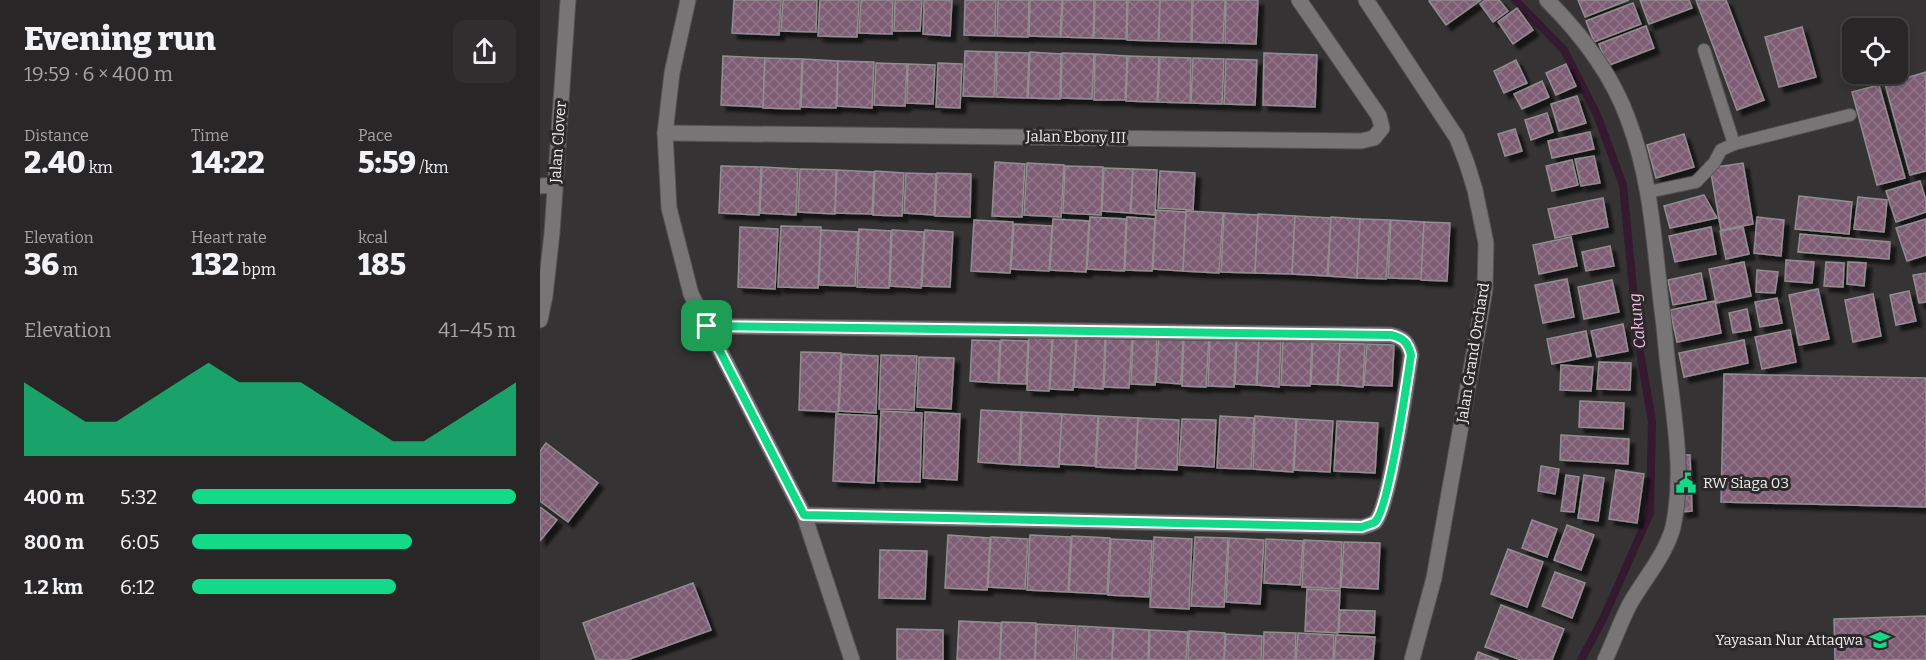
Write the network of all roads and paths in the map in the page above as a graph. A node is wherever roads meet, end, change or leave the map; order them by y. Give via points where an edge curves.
1 (568, 0) edge
2 (688, 0) edge
3 (1299, 0) edge
4 (1366, 0) edge
5 (1547, 0) edge
6 (1704, 50) dead end
7 (1850, 116) dead end
8 (665, 133) junction
9 (1734, 144) junction
10 (548, 186) edge
11 (1648, 192) junction
12 (546, 231) edge
13 (540, 320) edge
14 (707, 326) junction
15 (804, 515) junction
16 (852, 660) edge
17 (1412, 660) edge
18 (1605, 660) edge

1 - 10 street, Jalan Clover
2 - 8 street via 672,73
3 - 8 street, Jalan Ebony III via 1378,116 1382,128 1374,138 1361,141
4 - 17 street, Jalan Grand Orchard via 1457,138 1475,190 1486,243 1485,289 1434,578
5 - 11 street via 1597,61 1617,95 1628,119
6 - 9 lane
7 - 9 lane
8 - 14 street via 669,207 691,294
9 - 11 lane via 1721,150 1696,182
10 - 12 street, Jalan Clover
11 - 18 street via 1676,422 1676,504 1668,541 1630,603
12 - 13 street, Jalan Clover via 545,296
14 - 15 street
14 - 15 street via 1391,335 1408,344 1411,355 1382,509 1375,522 1362,527
15 - 16 street

